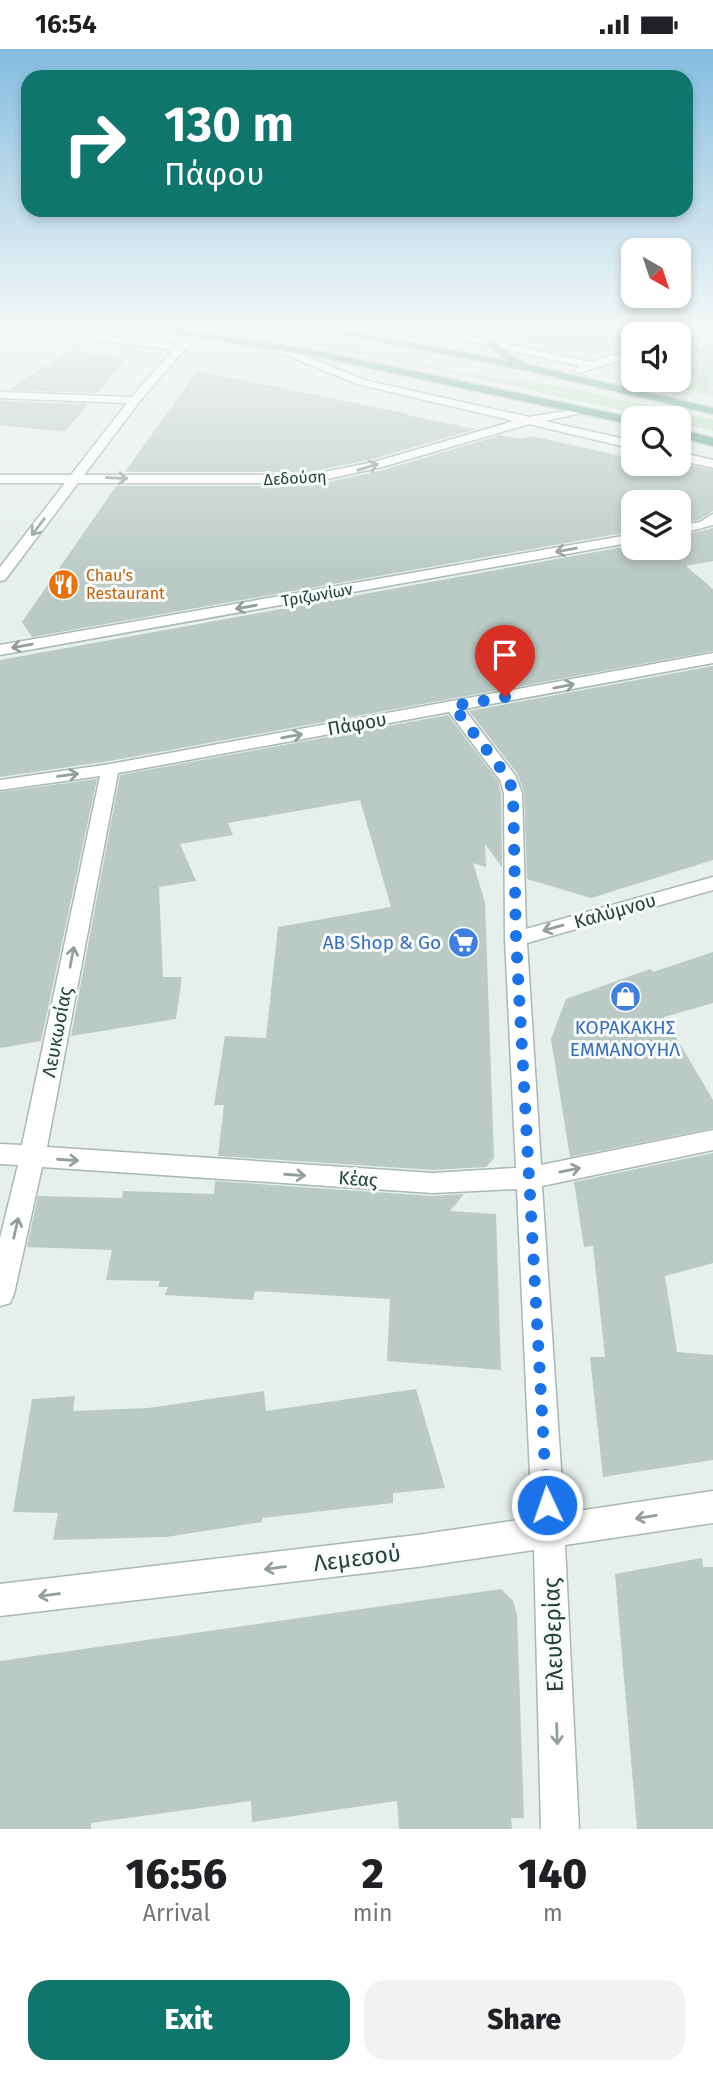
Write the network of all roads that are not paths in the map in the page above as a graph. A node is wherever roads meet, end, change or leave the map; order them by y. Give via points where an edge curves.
1 (129, 408) edge
2 (473, 408) edge
3 (571, 408) edge
4 (580, 410) junction
5 (621, 419) edge
6 (525, 420) junction
7 (691, 436) edge
8 (621, 442) edge
9 (713, 442) edge
10 (691, 459) edge
11 (713, 464) edge
12 (76, 477) junction
13 (0, 479) edge
14 (713, 517) edge
15 (691, 528) edge
16 (621, 540) edge
17 (0, 577) edge
18 (0, 650) edge
19 (713, 658) edge
20 (453, 706) junction
21 (110, 769) junction
22 (0, 785) edge
23 (713, 883) edge
24 (516, 939) junction
25 (713, 1140) edge
26 (0, 1154) edge
27 (32, 1158) junction
28 (529, 1178) junction
29 (0, 1294) edge
30 (713, 1507) edge
31 (549, 1532) junction
32 (0, 1600) edge
33 (560, 1829) edge

1 - 12 street
2 - 6 street
3 - 4 main road
4 - 5 main road
4 - 6 street, Δεδούση
6 - 8 street
12 -> 6 street, Δεδούση via 309,479 345,474
7 - 9 main road
10 - 11 street
12 - 13 street, Δεδούση
12 -> 17 street
14 - 15 street
16 -> 18 street, Τριζωνίων
20 -> 19 street, Πάφου
21 -> 20 street, Πάφου
20 - 24 street, Ελευθερίας via 509,779 513,793
22 -> 21 street, Πάφου
27 -> 21 street, Λευκωσίας
23 -> 24 street, Καλύμνου
24 - 28 street, Ελευθερίας
28 -> 25 street, Κέας
26 - 27 street, Κέας
27 -> 28 street, Κέας via 432,1183
29 -> 27 street, Λευκωσίας
28 - 31 street, Ελευθερίας
30 -> 31 street, Λεμεσού
31 -> 32 street, Λεμεσού
31 -> 33 street, Ελευθερίας

